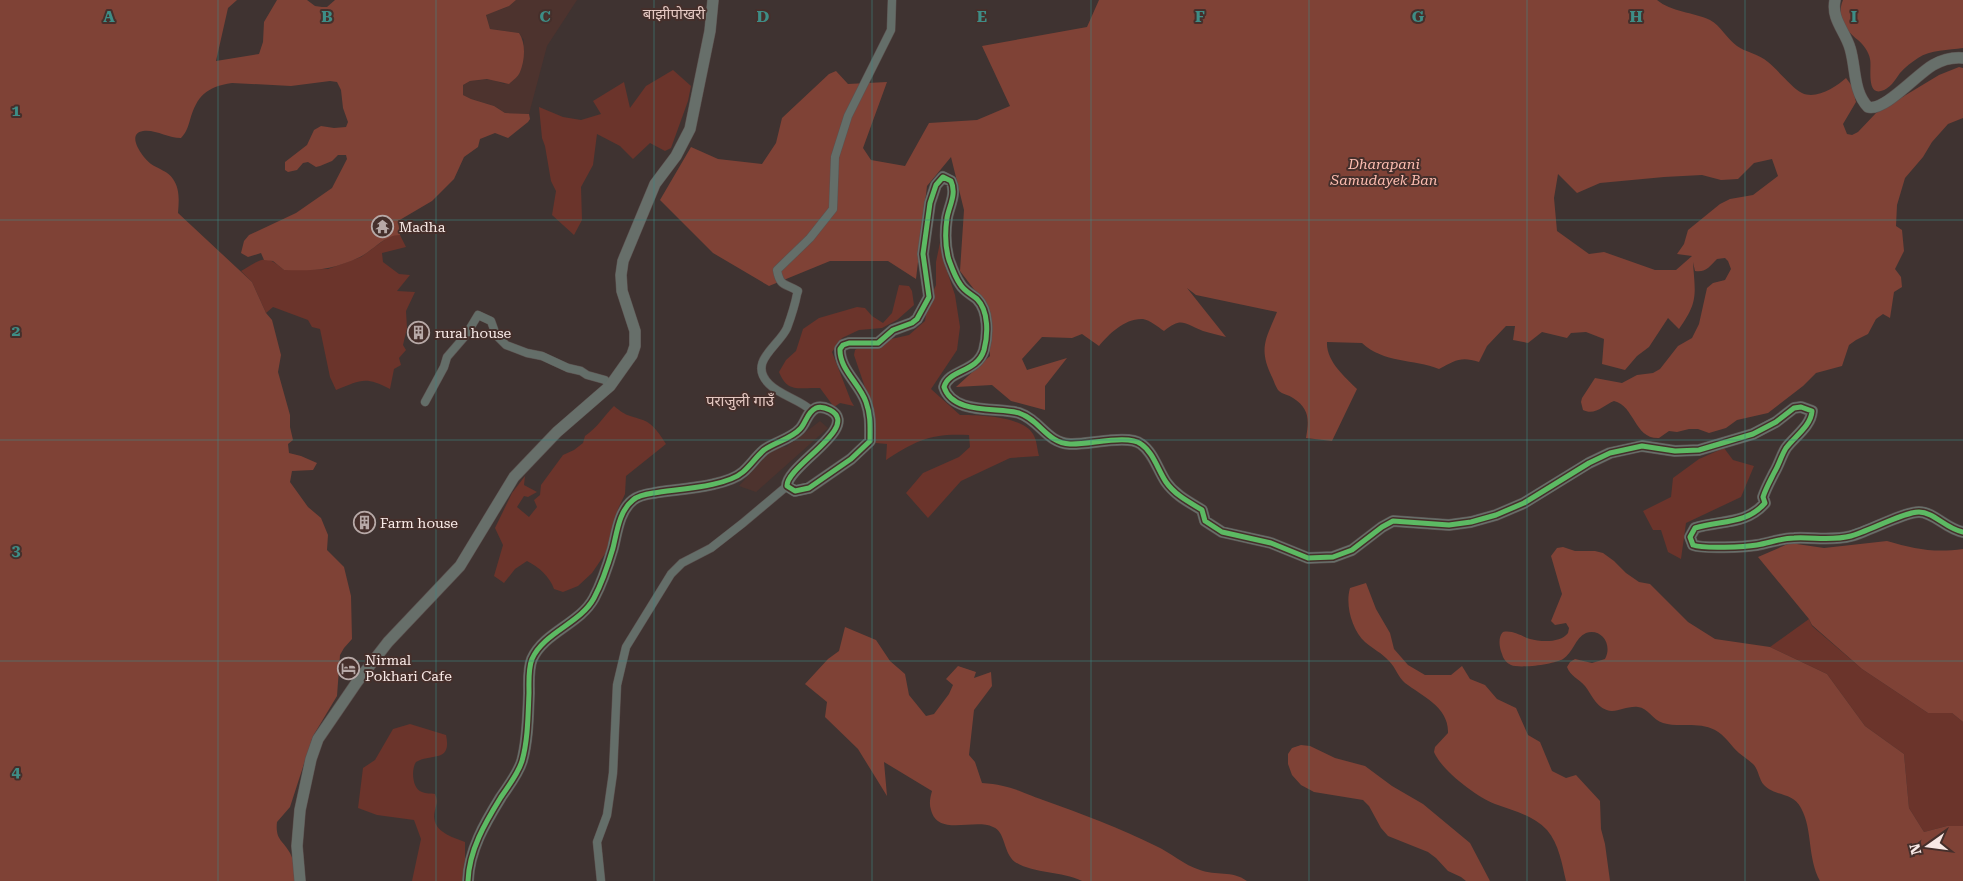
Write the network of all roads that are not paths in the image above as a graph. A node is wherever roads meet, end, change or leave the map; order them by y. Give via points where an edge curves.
1 (713, 0) edge
2 (892, 0) edge
3 (1835, 0) edge
4 (1963, 58) edge
5 (610, 386) junction
6 (425, 402) dead end
7 (812, 411) junction
8 (787, 486) junction
9 (1963, 532) edge
10 (300, 881) edge
11 (468, 881) edge
12 (601, 881) edge

1 - 5 street via 690,129 676,156 655,184 623,262 622,291 635,331 635,346
2 - 7 street via 891,30 848,116 835,156 833,209 810,238 777,270 784,285 796,289 797,294 787,329 762,362 763,376 770,386
3 - 4 street via 1835,16 1849,44 1859,91 1868,107 1875,108 1885,103 1932,65
5 - 6 street via 605,380 506,345 496,335 491,321 478,315 466,335 446,357
5 - 10 street via 557,432 514,477 460,566 388,642 318,739 310,759 300,810 297,846
7 - 8 street via 820,407 833,412 838,418 837,425 825,442 788,478
7 - 11 street via 799,430 763,451 737,476 639,496 630,502 619,524 593,600 581,614 547,640 531,661 522,759 476,845
8 - 9 street via 797,492 809,488 870,441 871,421 866,402 844,365 840,349 849,343 878,343 893,330 917,319 929,297 923,254 930,203 943,177 951,182 954,191 946,227 950,261 960,286 982,306 986,325 981,357 973,366 946,382 947,394 954,401 968,406 1007,410 1027,416 1061,443 1088,444 1124,439 1140,442 1178,495 1202,510 1205,522 1222,532 1271,543 1308,558 1333,557 1352,550 1393,521 1449,525 1483,518 1524,502 1610,452 1642,446 1676,451 1710,447 1768,427 1794,408 1801,407 1812,411 1812,416 1786,449 1766,486 1765,503 1744,519 1695,528 1690,537 1693,545 1749,546 1793,538 1841,538 1920,512 1929,514 1946,527
8 - 12 street via 711,548 682,563 671,574 626,647 618,685 607,815 597,842

